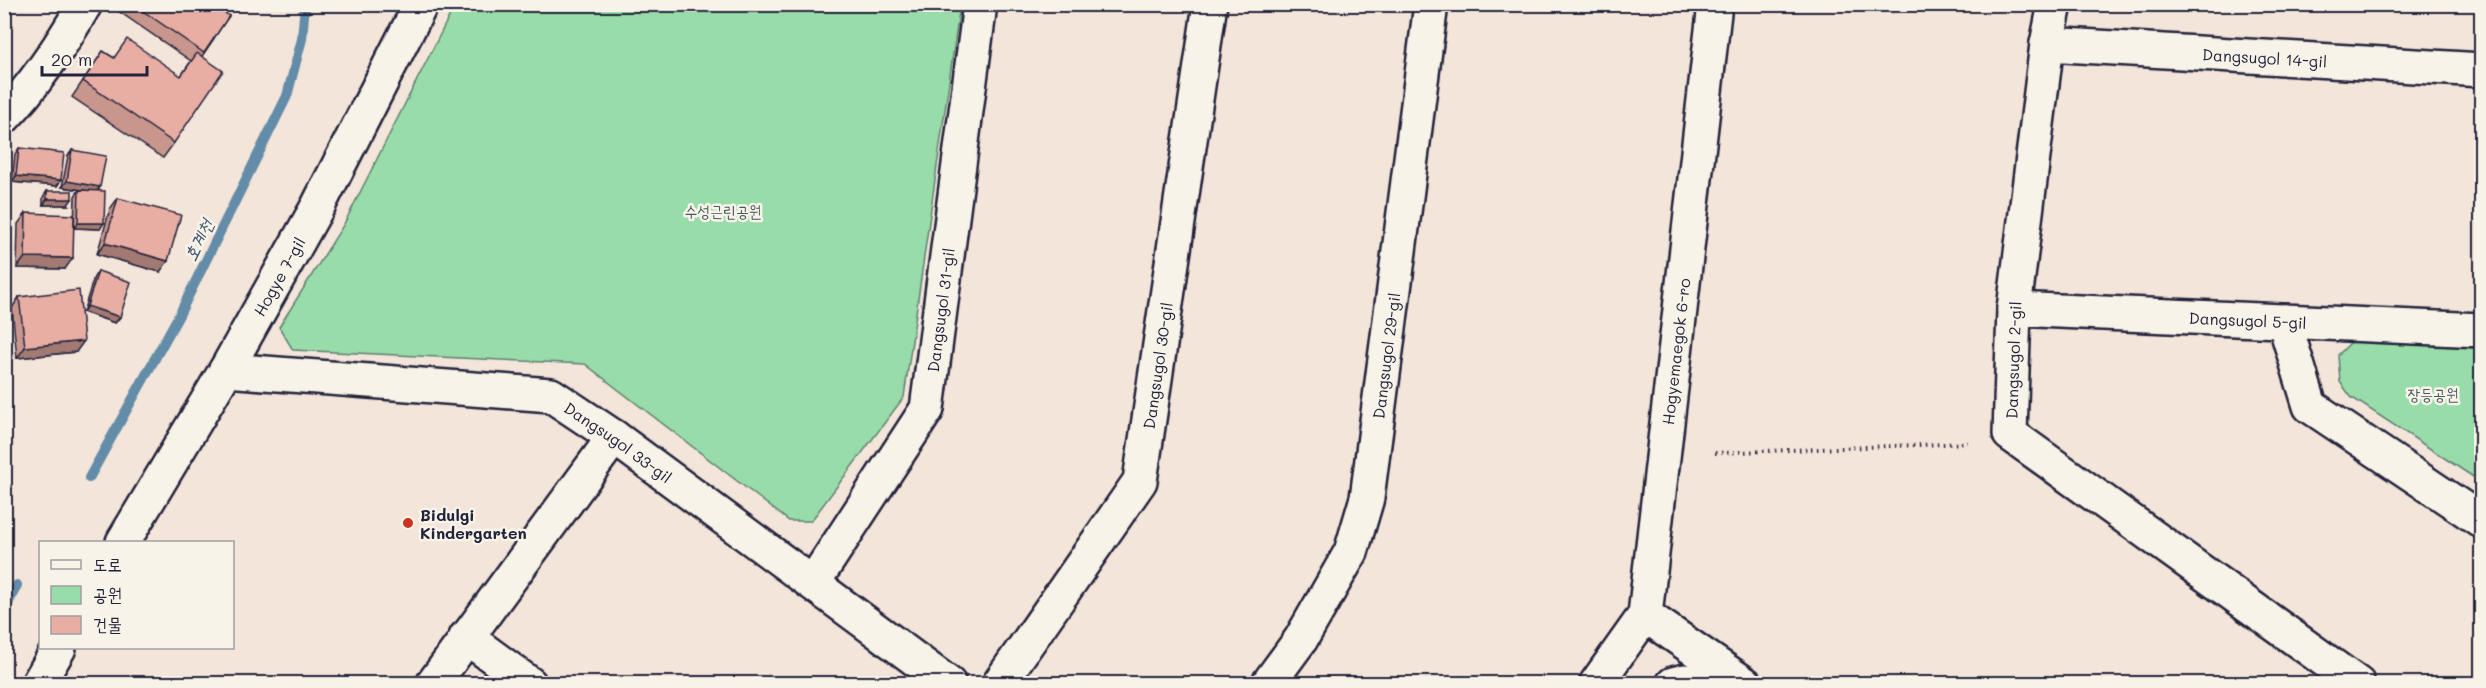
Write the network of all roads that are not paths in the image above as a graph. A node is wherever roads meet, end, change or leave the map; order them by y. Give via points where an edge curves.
1 (85, 4) edge
2 (420, 4) edge
3 (980, 4) edge
4 (1210, 4) edge
5 (1431, 4) edge
6 (1715, 4) edge
7 (2055, 4) edge
8 (2047, 44) junction
9 (2481, 70) edge
10 (4, 117) edge
11 (2014, 309) junction
12 (2284, 321) junction
13 (2481, 330) edge
14 (226, 370) junction
15 (614, 437) junction
16 (2481, 521) edge
17 (124, 541) edge
18 (813, 583) junction
19 (1645, 615) junction
20 (466, 637) junction
21 (58, 649) edge
22 (38, 684) edge
23 (433, 684) edge
24 (530, 684) edge
25 (949, 684) edge
26 (999, 684) edge
27 (1268, 684) edge
28 (1596, 684) edge
29 (1672, 684) edge
30 (1708, 684) edge
31 (1745, 684) edge
32 (2358, 684) edge

1 - 10 street via 55,52
2 - 14 street, Hogye 7-gil via 318,206
3 - 18 street, Dangsugol 31-gil via 927,409
4 - 26 street, Dangsugol 30-gil via 1140,481
5 - 27 street, Dangsugol 29-gil via 1367,498 1351,552 1301,639
6 - 19 street, Hogyemaegok 6-ro
7 - 8 street, Dangsugol 2-gil
8 - 9 street, Dangsugol 14-gil
8 - 11 street, Dangsugol 2-gil
11 - 12 street, Dangsugol 5-gil
11 - 32 street, Dangsugol 2-gil via 2010,434
12 - 13 street, Dangsugol 5-gil
12 - 16 street via 2310,406
14 - 15 street, Dangsugol 33-gil via 551,395
14 - 17 street, Hogye 7-gil
15 - 18 street, Dangsugol 33-gil
15 - 20 street
18 - 25 street, Dangsugol 33-gil
19 - 28 street, Hogyemaegok 6-ro
19 - 31 street
20 - 23 street
20 - 24 street
21 - 22 street
29 - 30 street

